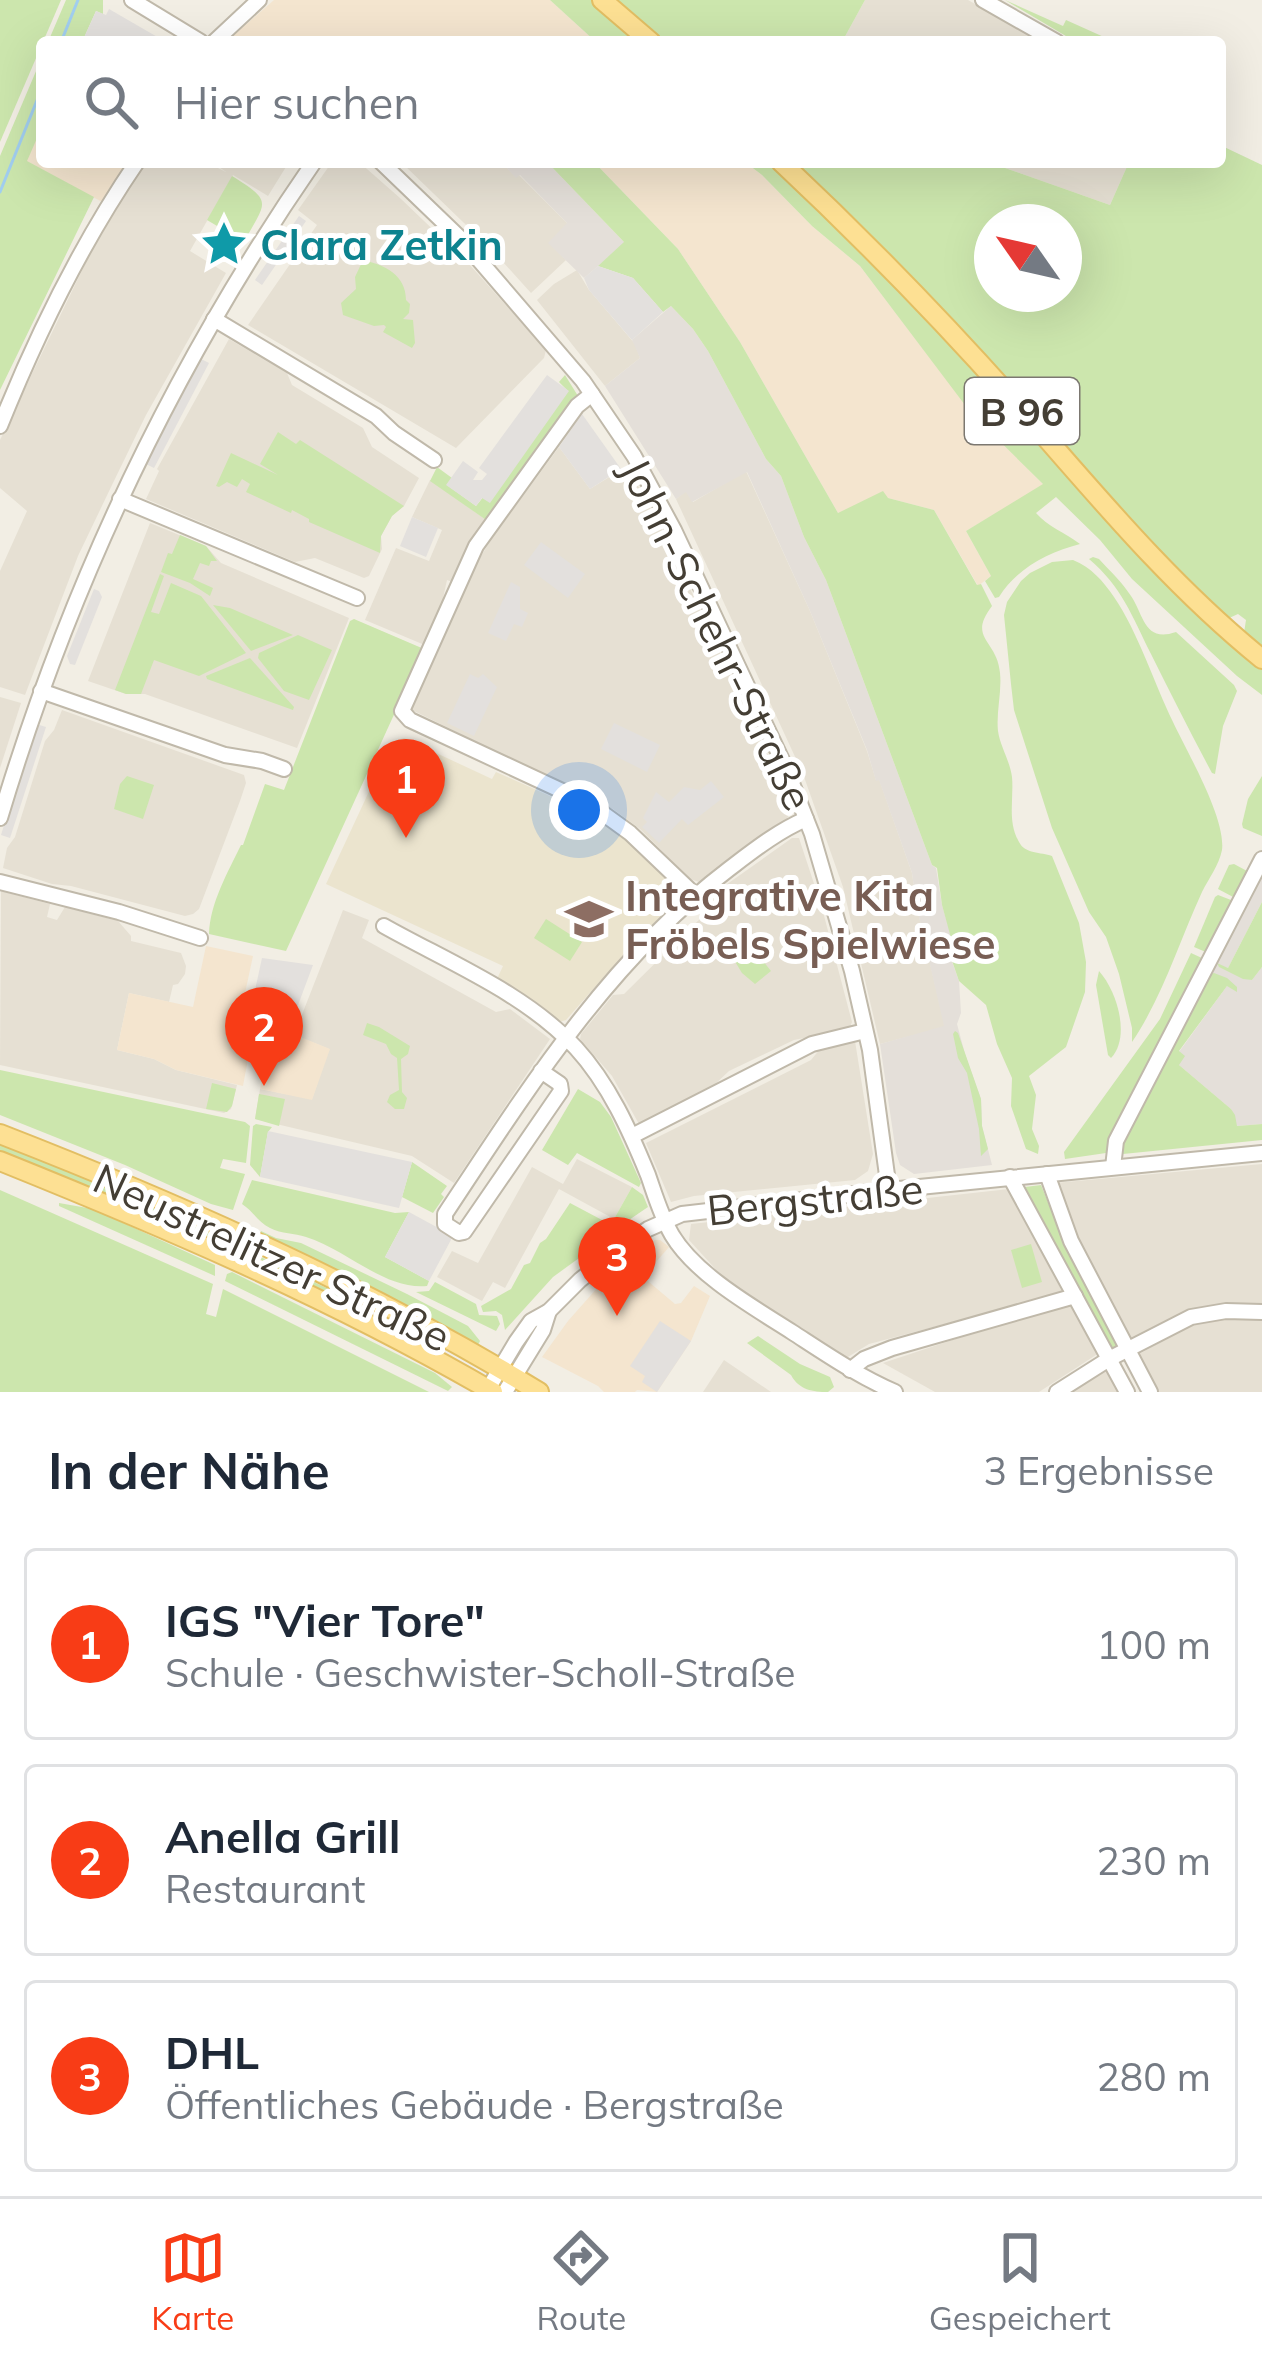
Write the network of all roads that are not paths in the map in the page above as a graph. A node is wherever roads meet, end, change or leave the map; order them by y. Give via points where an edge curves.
1 (132, 0) edge
2 (259, 0) edge
3 (602, 0) edge
4 (982, 0) edge
5 (191, 36) edge
6 (220, 36) edge
7 (644, 36) edge
8 (1046, 36) edge
9 (133, 168) edge
10 (310, 168) edge
11 (388, 168) edge
12 (787, 168) edge
13 (214, 319) junction
14 (592, 394) junction
15 (0, 426) edge
16 (434, 460) dead end
17 (120, 499) junction
18 (358, 598) dead end
19 (1262, 659) edge
20 (41, 691) junction
21 (284, 769) dead end
22 (0, 818) edge
23 (806, 819) junction
24 (1262, 860) edge
25 (0, 882) edge
26 (695, 896) junction
27 (384, 926) dead end
28 (200, 938) dead end
29 (865, 1031) junction
30 (565, 1038) junction
31 (542, 1071) junction
32 (0, 1134) edge
33 (632, 1136) junction
34 (487, 1152) junction
35 (1262, 1153) edge
36 (0, 1161) edge
37 (509, 1167) junction
38 (1113, 1167) junction
39 (1047, 1174) junction
40 (1010, 1177) junction
41 (889, 1190) junction
42 (666, 1221) junction
43 (1075, 1296) junction
44 (1262, 1312) edge
45 (1126, 1349) junction
46 (1109, 1359) junction
47 (850, 1370) junction
48 (500, 1383) edge
49 (539, 1392) edge
50 (895, 1392) edge
51 (1058, 1392) edge
52 (1127, 1392) edge
53 (1150, 1392) edge

1 - 5 street
2 - 6 street
3 - 7 main road
4 - 8 street
9 - 15 street via 97,223
10 - 13 street
11 - 14 street, John-Schehr-Straße via 473,252
12 - 19 main road, B 96 via 934,315 1155,561
13 - 16 street
13 - 17 street
14 - 23 street, John-Schehr-Straße via 668,517
14 - 26 street via 476,546 405,716 590,804
17 - 18 street
17 - 20 street
20 - 21 street
20 - 22 street
23 - 26 street
23 - 29 street, John-Schehr-Straße
24 - 38 street via 1116,1141
25 - 28 street
26 - 30 street
27 - 30 street via 506,993
29 - 33 street via 812,1044
29 - 41 street, John-Schehr-Straße
30 - 31 street
30 - 33 street
31 - 34 street
31 - 37 street via 561,1091
32 - 48 main road, Neustrelitzer Straße via 232,1231 429,1329
33 - 42 street
34 - 37 street
34 - 37 street via 445,1225 464,1232
35 - 38 street, Bergstraße
36 - 48 main road, Neustrelitzer Straße via 245,1263
38 - 39 street, Bergstraße
39 - 40 street, Bergstraße
39 - 45 street
40 - 41 street, Bergstraße
40 - 43 street
41 - 42 street, Bergstraße via 697,1210
42 - 47 street via 728,1291
42 - 48 street, Bergstraße via 580,1280
43 - 46 street
43 - 47 street via 892,1348
44 - 45 street via 1191,1317
45 - 46 street
45 - 53 street
46 - 51 street
46 - 52 street
47 - 50 street
48 - 49 main road, Neustrelitzer Straße

